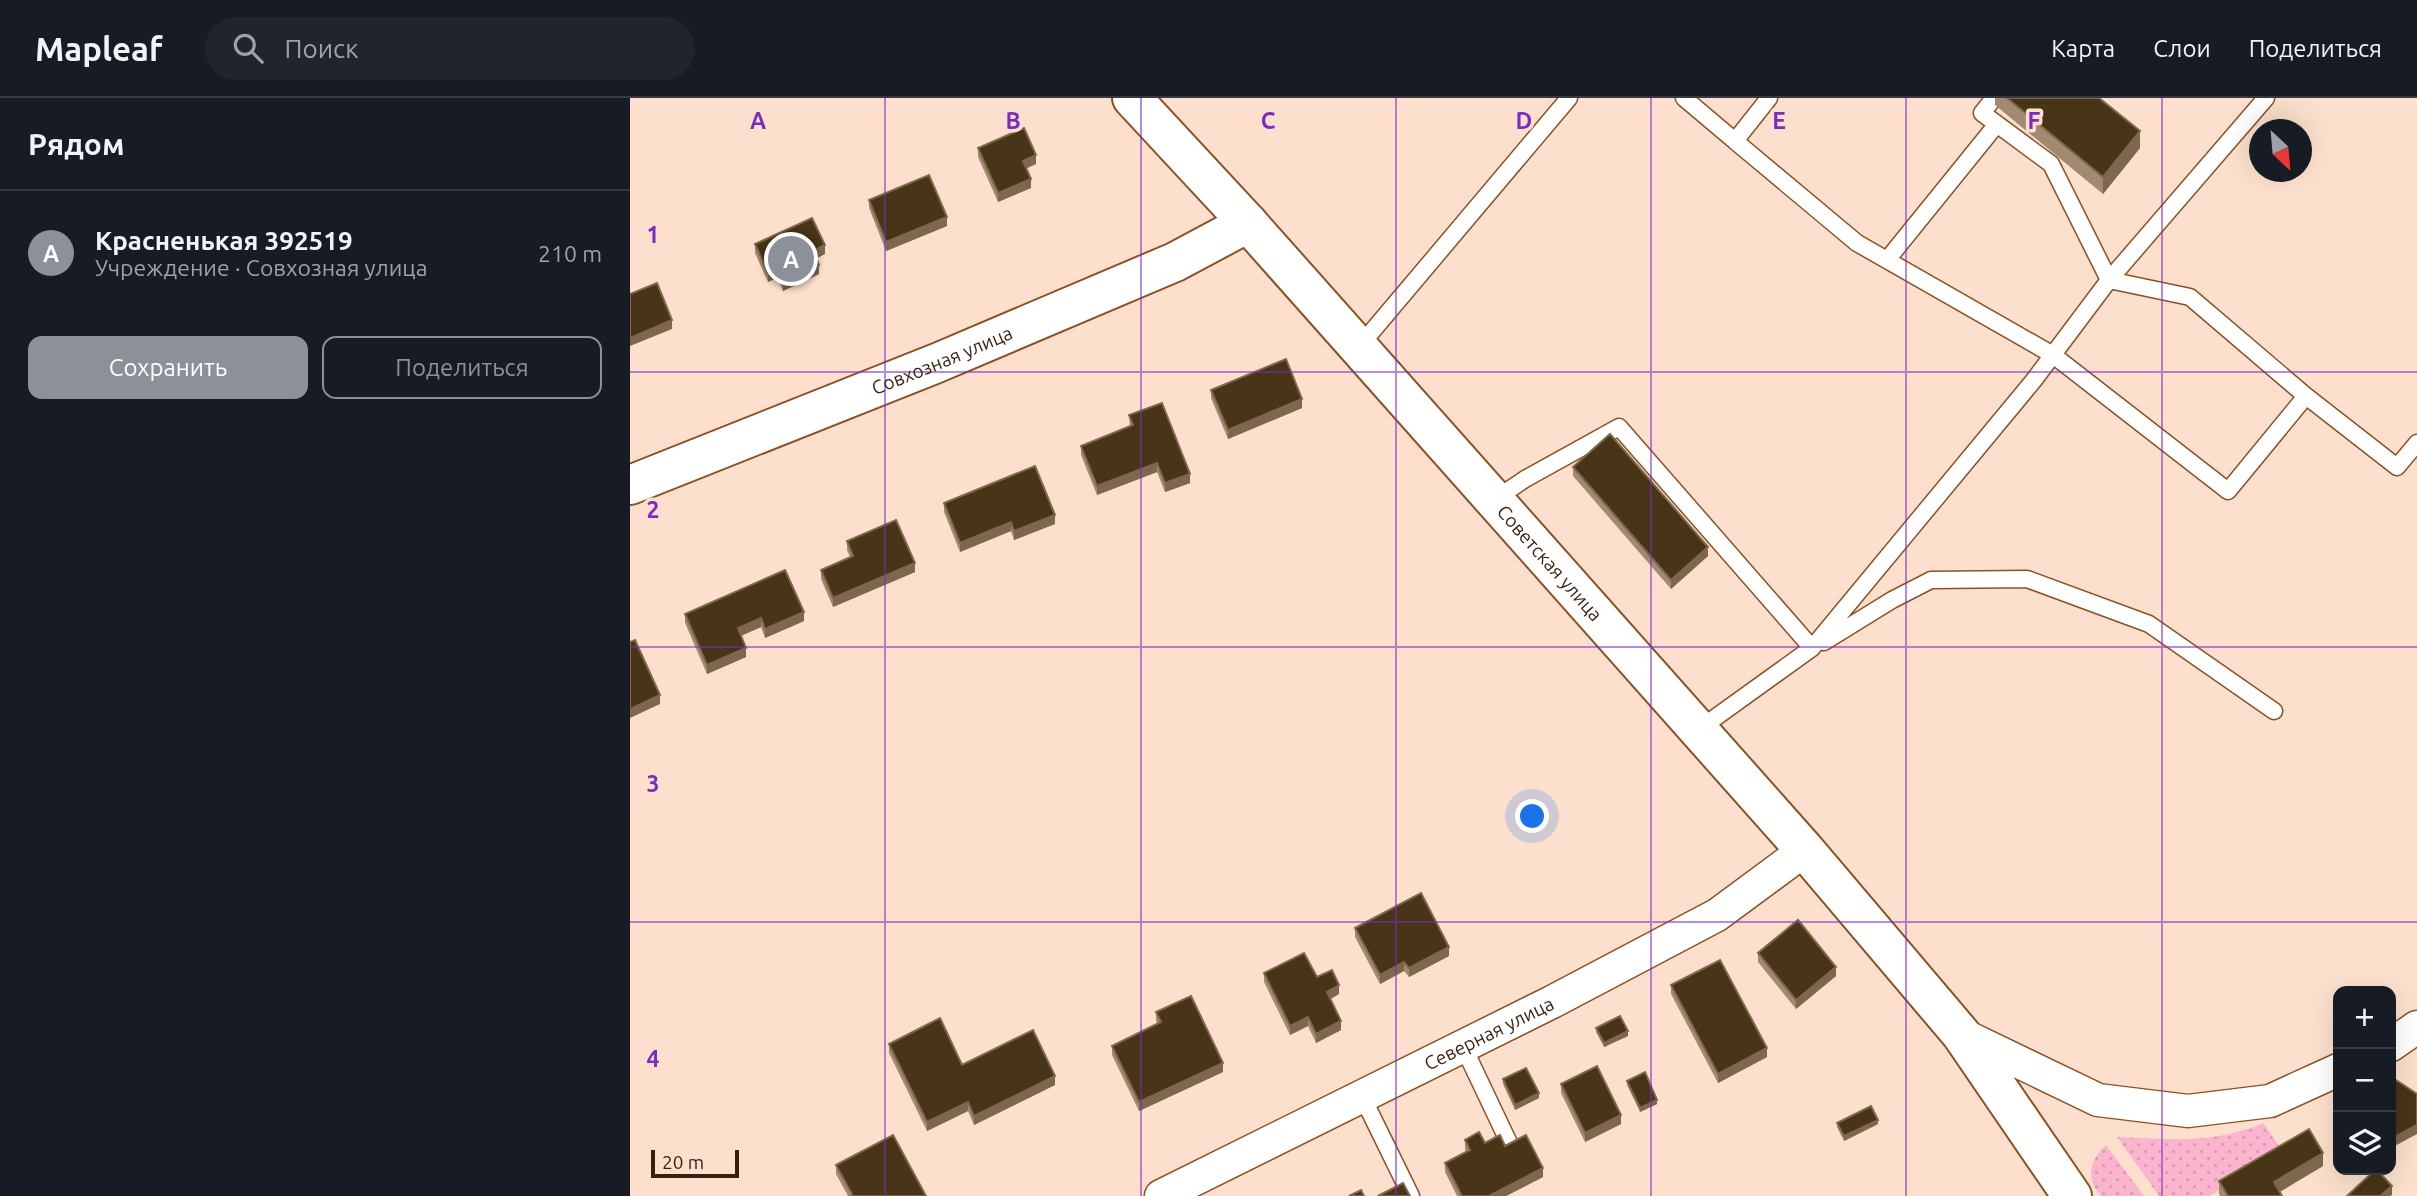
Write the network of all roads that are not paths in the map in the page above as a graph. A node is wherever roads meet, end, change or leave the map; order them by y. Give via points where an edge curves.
1 (1132, 98) edge
2 (1569, 98) edge
3 (1684, 98) edge
4 (1769, 98) edge
5 (1994, 98) edge
6 (2266, 98) edge
7 (1997, 124) junction
8 (1735, 141) junction
9 (1248, 223) junction
10 (1887, 260) junction
11 (2109, 280) junction
12 (1358, 348) junction
13 (2053, 355) junction
14 (2306, 396) junction
15 (2417, 443) edge
16 (630, 485) edge
17 (1494, 500) junction
18 (1812, 648) junction
19 (2274, 711) dead end
20 (1698, 730) junction
21 (1805, 850) junction
22 (2417, 1027) edge
23 (1961, 1034) junction
24 (2396, 1042) edge
25 (1463, 1046) junction
26 (2333, 1072) edge
27 (1362, 1096) junction
28 (1486, 1143) edge
29 (1200, 1187) edge
30 (1161, 1196) edge
31 (1411, 1196) edge
32 (2072, 1196) edge

1 - 9 main road, Советская улица
2 - 12 lane
3 - 8 lane
4 - 8 lane
5 - 7 lane via 1982,113
6 - 11 lane
7 - 10 lane
7 - 11 lane via 2050,164
8 - 10 lane via 1857,243
9 - 12 main road, Советская улица
9 - 16 main road, Совхозная улица via 1175,262
10 - 13 lane
11 - 13 lane
11 - 14 lane via 2190,297
12 - 17 main road, Советская улица
13 - 14 lane via 2228,491
13 - 18 lane
14 - 15 lane via 2397,467
17 - 18 lane via 1619,427
17 - 20 main road, Советская улица
18 - 19 lane via 1931,580 2028,579 2149,624
18 - 20 lane
20 - 21 main road, Советская улица
21 - 23 main road, Советская улица
21 - 25 street, Северная улица via 1717,915
22 - 24 street
23 - 26 street via 2098,1100 2188,1111 2270,1101
23 - 32 main road, Советская улица
25 - 27 street, Северная улица
25 - 28 lane via 1507,1139
27 - 29 street, Северная улица
27 - 31 lane
29 - 30 street, Северная улица

